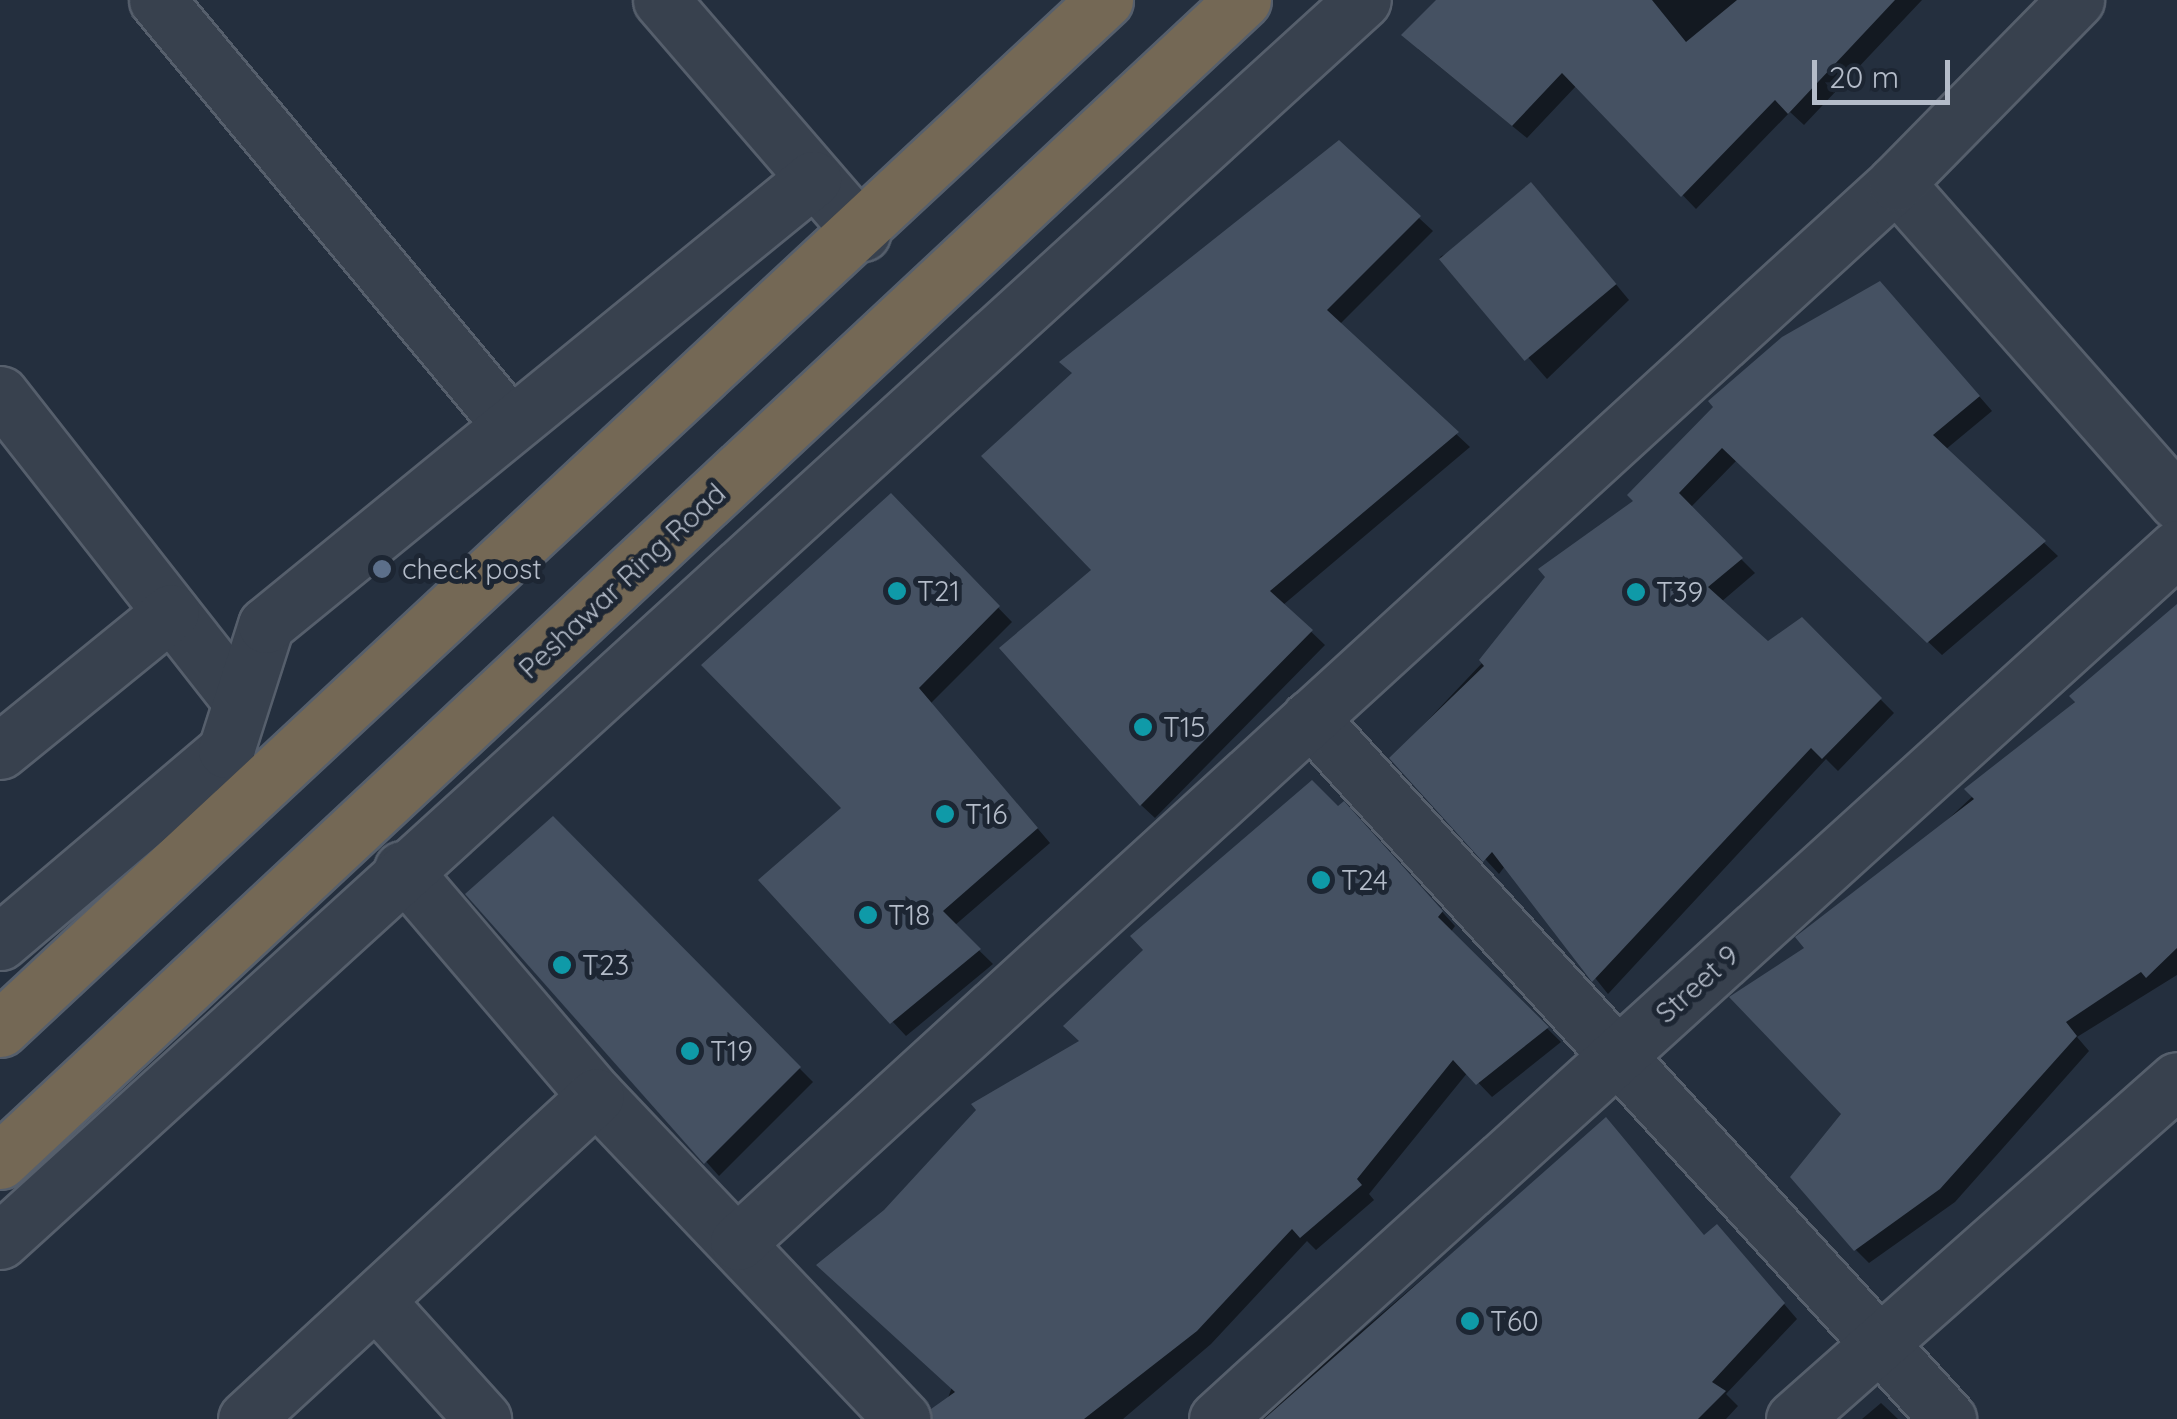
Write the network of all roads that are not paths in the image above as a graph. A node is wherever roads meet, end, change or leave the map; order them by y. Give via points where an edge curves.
1 (157, 0) edge
2 (661, 0) edge
3 (1105, 0) edge
4 (1243, 0) edge
5 (1363, 0) edge
6 (2076, 0) edge
7 (813, 178) junction
8 (1896, 183) junction
9 (862, 234) junction
10 (0, 394) edge
11 (507, 420) junction
12 (2177, 502) edge
13 (2177, 548) edge
14 (172, 612) junction
15 (241, 700) junction
16 (1310, 718) junction
17 (0, 751) edge
18 (402, 869) junction
19 (0, 942) edge
20 (0, 1028) edge
21 (1616, 1058) junction
22 (2177, 1080) edge
23 (596, 1096) junction
24 (0, 1161) edge
25 (0, 1241) edge
26 (738, 1242) junction
27 (380, 1305) junction
28 (1879, 1344) junction
29 (246, 1419) edge
30 (483, 1419) edge
31 (902, 1419) edge
32 (1217, 1419) edge
33 (1794, 1419) edge
34 (1948, 1419) edge

1 - 11 street
2 - 7 street
3 - 9 highway
4 - 24 highway, Peshawar Ring Road
5 - 18 street
6 - 8 street
7 - 9 street
7 - 11 street
8 - 12 street
8 - 16 street
9 - 20 highway
10 - 14 street
11 - 15 street via 266,625
13 - 21 street, Street 9
14 - 15 street
14 - 17 street
15 - 19 street via 226,750
16 - 21 street
16 - 26 street
18 - 23 street
18 - 25 street
21 - 28 street
21 - 32 street, Street 9
22 - 28 street
23 - 26 street
23 - 27 street
26 - 31 street
27 - 29 street
27 - 30 street
28 - 33 street
28 - 34 street

